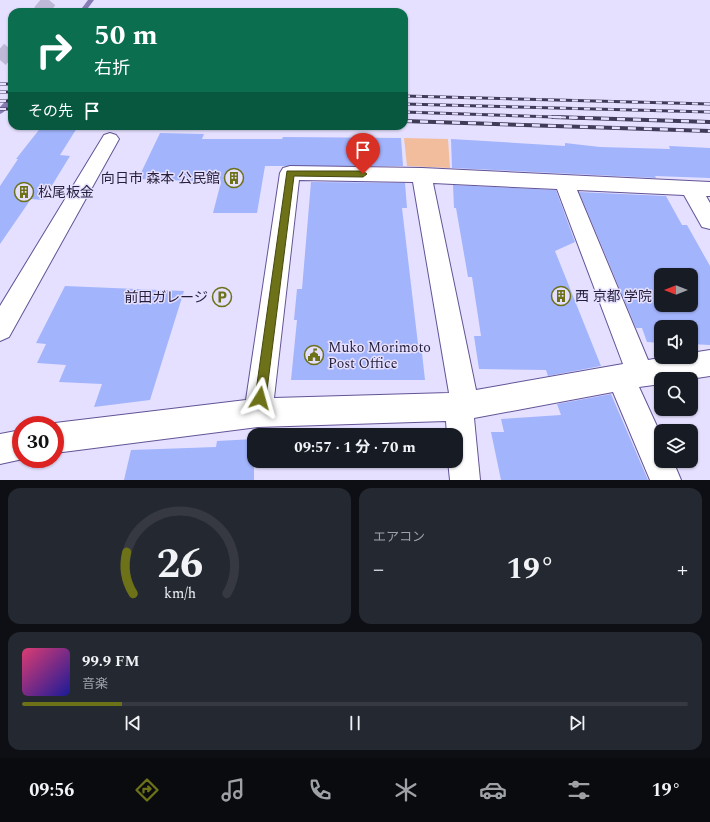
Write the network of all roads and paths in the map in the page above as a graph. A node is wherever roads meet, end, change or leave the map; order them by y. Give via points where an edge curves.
1 (110, 140) dead end
2 (422, 175) junction
3 (564, 182) junction
4 (700, 189) edge
5 (710, 221) edge
6 (0, 328) edge
7 (710, 363) edge
8 (630, 375) junction
9 (462, 406) junction
10 (258, 414) junction
11 (64, 437) edge
12 (12, 447) edge
13 (0, 449) edge
14 (465, 480) edge
15 (666, 480) edge

1 - 6 street
2 - 3 street
2 - 9 street
2 - 10 street via 290,173
3 - 4 street
3 - 8 street
4 - 5 street
7 - 8 street
8 - 9 street
8 - 15 street
9 - 10 street
9 - 14 street
10 - 11 street
12 - 13 street

